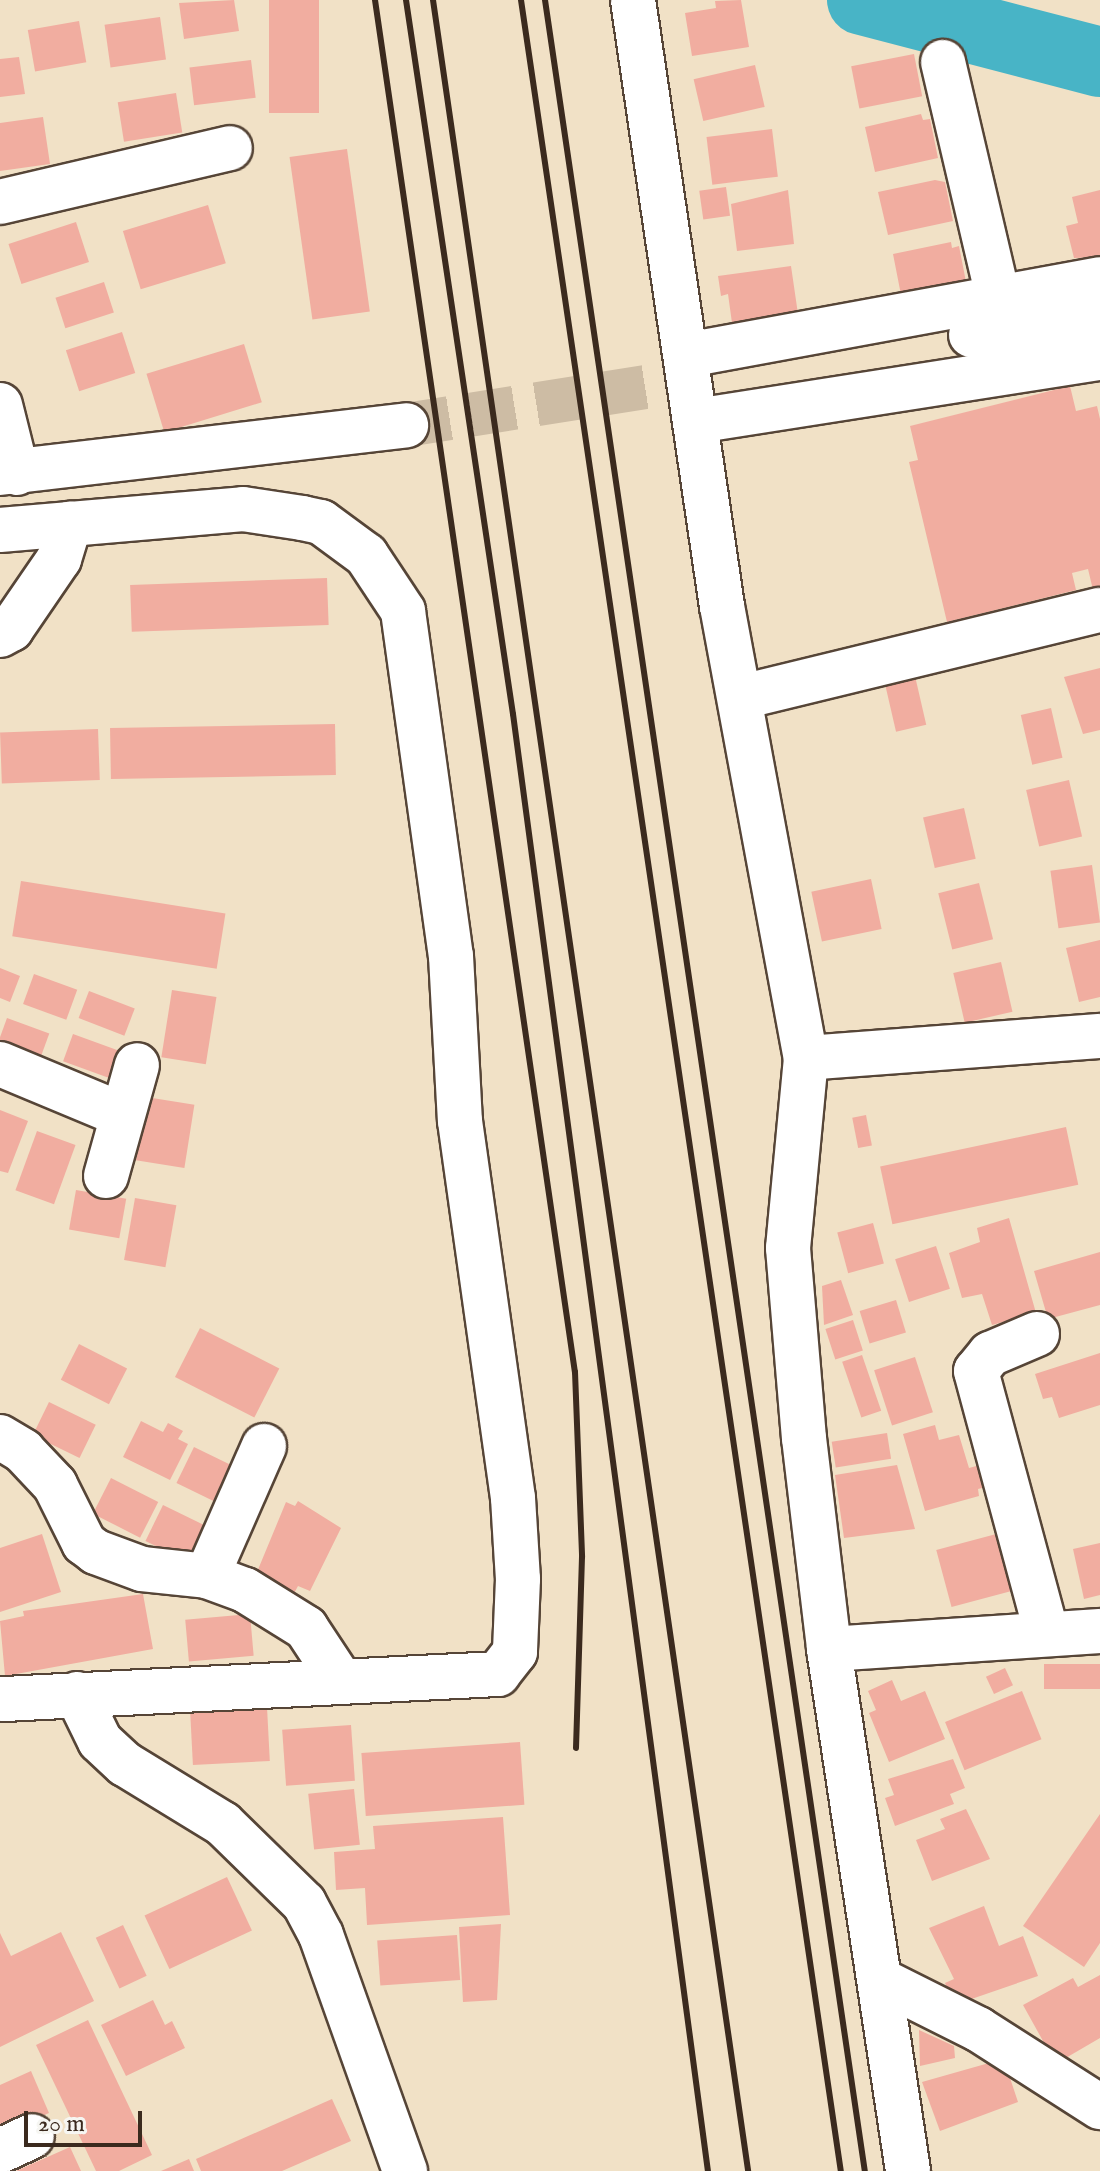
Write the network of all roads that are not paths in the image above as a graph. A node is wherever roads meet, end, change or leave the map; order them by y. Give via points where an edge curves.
1 (633, 0) edge
2 (943, 62) dead end
3 (230, 148) dead end
4 (0, 202) edge
5 (1100, 279) edge
6 (999, 300) junction
7 (1100, 314) edge
8 (687, 355) junction
9 (1100, 358) edge
10 (728, 374) tunnel mouth
11 (0, 405) edge
12 (696, 421) junction
13 (406, 425) tunnel mouth
14 (8, 473) edge
15 (70, 524) junction
16 (0, 530) edge
17 (1100, 610) edge
18 (0, 635) edge
19 (742, 697) junction
20 (1100, 1036) edge
21 (806, 1058) junction
22 (0, 1064) edge
23 (137, 1065) dead end
24 (120, 1114) junction
25 (106, 1176) dead end
26 (1037, 1334) dead end
27 (0, 1437) edge
28 (264, 1446) dead end
29 (207, 1576) junction
30 (1100, 1631) edge
31 (1047, 1634) junction
32 (829, 1649) junction
33 (339, 1678) junction
34 (77, 1694) junction
35 (0, 1699) edge
36 (880, 1980) junction
37 (1100, 2107) edge
38 (397, 2168) edge
39 (908, 2171) edge

1 - 8 street
2 - 6 street
3 - 4 street
5 - 6 street
6 - 8 street
7 - 10 street
8 - 12 street
9 - 12 street
11 - 14 street
12 - 19 street via 722,606
13 - 14 street
15 - 16 street
15 - 18 street via 59,559 11,629
15 - 33 street via 243,509 321,522 366,555 403,611 410,641 451,956 460,1121 513,1498 518,1634 515,1652 498,1674
17 - 19 street
19 - 21 street
20 - 21 street
21 - 32 street via 788,1248
22 - 24 street
23 - 24 street
24 - 25 street
26 - 31 street via 990,1354 976,1371
27 - 29 street via 23,1451 55,1485 84,1543 96,1552 142,1569
28 - 29 street
29 - 33 street via 245,1590 306,1628
30 - 31 street
31 - 32 street
32 - 36 street
33 - 34 street
34 - 35 street
34 - 38 street via 100,1741 125,1764 223,1824 304,1903 321,1935
36 - 37 street via 978,2029
36 - 39 street

